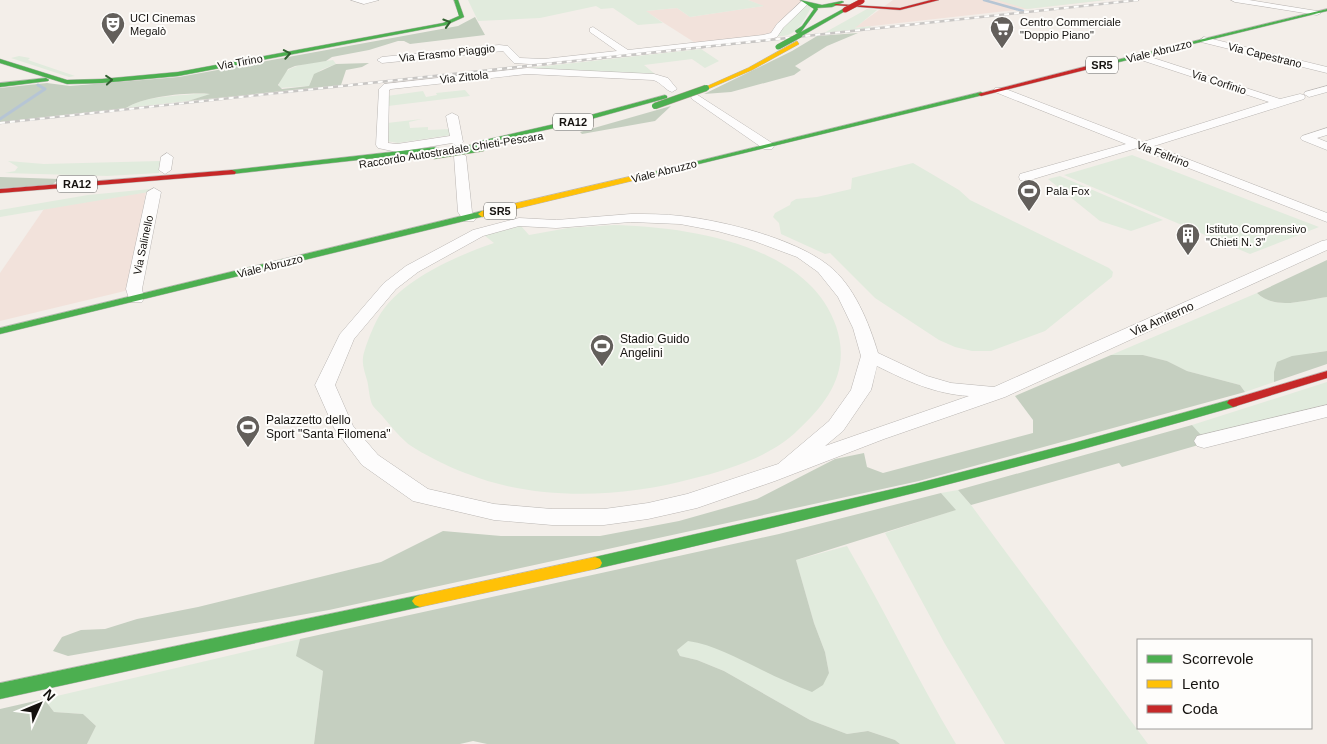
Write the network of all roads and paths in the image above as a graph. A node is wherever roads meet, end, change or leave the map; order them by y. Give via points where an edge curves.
1 (355, 0) edge
2 (375, 0) edge
3 (456, 0) edge
4 (936, 0) edge
5 (1235, 0) edge
6 (807, 3) edge
7 (854, 4) edge
8 (1323, 12) edge
9 (593, 30) dead end
10 (804, 34) junction
11 (1204, 40) junction
12 (626, 53) junction
13 (1138, 56) junction
14 (382, 60) dead end
15 (0, 61) edge
16 (1327, 70) edge
17 (32, 72) junction
18 (61, 80) junction
19 (1, 85) edge
20 (1327, 89) edge
21 (1000, 90) junction
22 (699, 91) junction
23 (668, 93) junction
24 (1280, 102) junction
25 (452, 116) dead end
26 (1327, 131) edge
27 (481, 144) junction
28 (1139, 145) junction
29 (768, 146) junction
30 (1327, 146) edge
31 (435, 152) junction
32 (460, 156) dead end
33 (41, 176) dead end
34 (1025, 176) dead end
35 (154, 185) junction
36 (123, 187) junction
37 (0, 191) edge
38 (0, 197) edge
39 (50, 199) dead end
40 (1327, 218) edge
41 (493, 219) junction
42 (470, 223) junction
43 (1327, 244) edge
44 (136, 298) junction
45 (0, 331) edge
46 (870, 356) junction
47 (1327, 374) edge
48 (998, 393) junction
49 (1327, 410) edge
50 (1204, 441) dead end
51 (786, 468) junction
52 (0, 690) edge

1 - 2 street
18 -> 3 main road, Via Tirino via 89,82 164,76 439,26 462,17
4 - 7 main road via 900,10
5 - 8 street
6 - 7 main road
6 - 10 main road via 816,9 804,27
6 - 12 street, Via Erasmo Piaggio via 774,35
7 - 10 main road, Raccordo Autostradale Chieti-Pescara / RA12
8 - 11 main road, Viale Abruzzo / SR5
9 - 12 street
10 - 22 main road, Raccordo Autostradale Chieti-Pescara / RA12, bridge
10 - 22 main road, Raccordo Autostradale Chieti-Pescara / RA12 via 750,69
11 - 13 main road, Viale Abruzzo / SR5
11 - 16 street, Via Capestrano
12 - 14 street, Via Erasmo Piaggio via 531,62 517,61 505,48 499,48
13 - 21 main road, Viale Abruzzo / SR5
13 - 24 street, Via Corfinio
15 - 17 main road, Via Tirino
17 - 18 main road, Via Tirino
17 - 19 main road
18 - 19 main road
20 - 24 street
21 - 28 street, Via Feltrino
21 - 29 main road, Viale Abruzzo / SR5
22 - 23 main road, Raccordo Autostradale Chieti-Pescara / RA12
22 - 27 main road, Raccordo Autostradale Chieti-Pescara / RA12, bridge via 572,128
22 - 29 street
23 - 25 street, Via Zittola via 664,80 654,77 527,70 388,86 384,89 382,145 397,148 457,141
23 - 27 main road, Raccordo Autostradale Chieti-Pescara / RA12 via 573,122
24 - 28 street
26 - 30 street via 1306,138
27 - 31 main road, Raccordo Autostradale Chieti-Pescara / RA12
28 - 34 street
28 - 40 street, Via Feltrino
29 - 41 main road, Viale Abruzzo / SR5
31 - 35 main road, Raccordo Autostradale Chieti-Pescara / RA12
31 - 36 main road, Raccordo Autostradale Chieti-Pescara / RA12 via 323,169
32 - 42 street via 465,212
33 - 35 main road via 137,176
35 - 37 main road, Raccordo Autostradale Chieti-Pescara / RA12
35 - 44 street, Via Salinello via 134,289
36 - 38 main road, Raccordo Autostradale Chieti-Pescara / RA12
36 - 39 main road
41 - 42 street
41 - 46 street via 556,224 631,218 680,220 759,238 802,254 824,268 846,296 862,328
41 - 51 street, Via Amiterno via 478,233 412,269 390,286 346,338 325,385 344,428 370,460 421,495 494,512 552,517 604,517 648,511 689,502
42 - 44 main road, Viale Abruzzo / SR5
43 - 48 street, Via Amiterno
44 - 45 main road, Viale Abruzzo / SR5
46 - 48 street via 920,380 949,389
46 - 51 street via 861,390 836,426
47 - 52 main road via 1005,468 863,503 508,583
48 - 51 street, Via Amiterno
49 - 50 street

